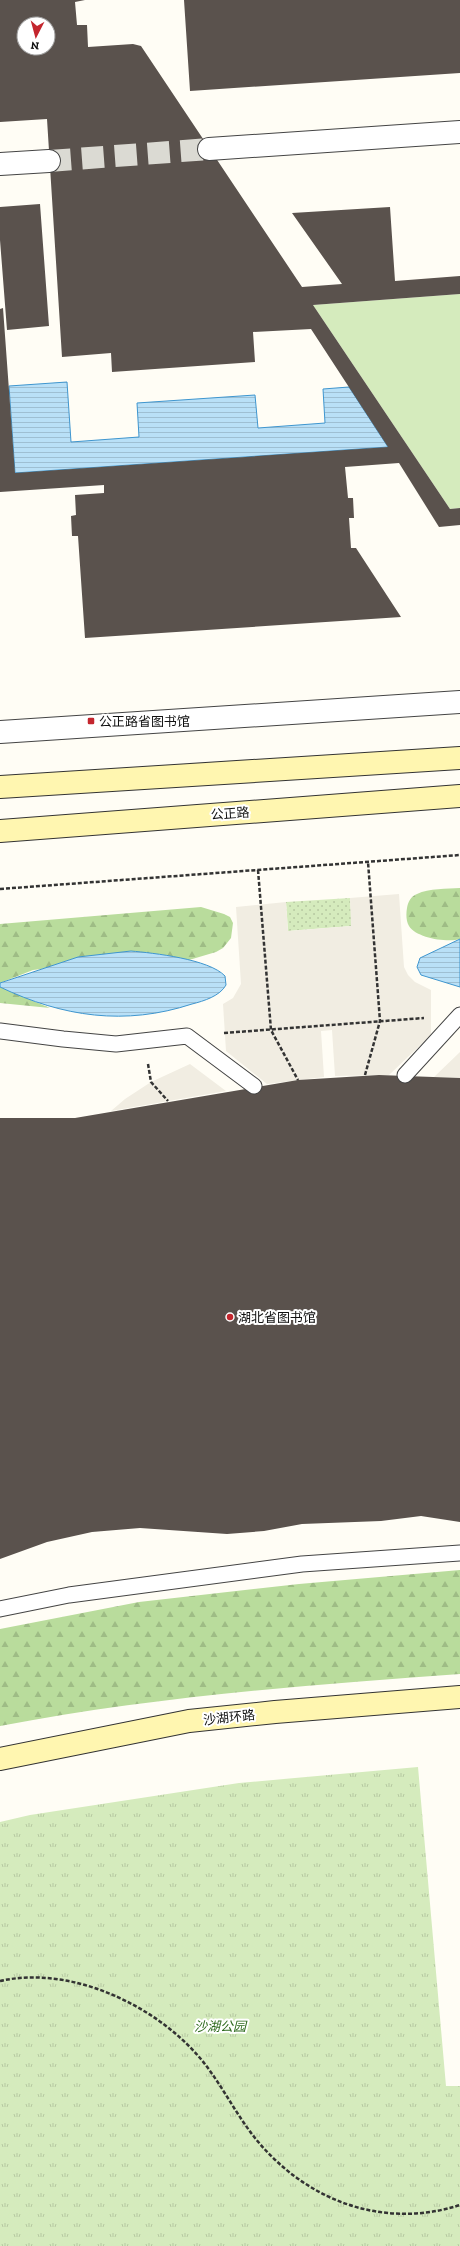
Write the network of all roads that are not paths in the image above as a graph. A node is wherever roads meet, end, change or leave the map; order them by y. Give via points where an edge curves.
1 (460, 132) edge
2 (210, 150) tunnel mouth
3 (49, 161) tunnel mouth
4 (0, 164) edge
5 (460, 702) edge
6 (0, 732) edge
7 (460, 758) edge
8 (0, 787) edge
9 (460, 796) edge
10 (0, 830) edge
11 (459, 1015) edge
12 (0, 1031) edge
13 (405, 1076) dead end
14 (254, 1086) dead end
15 (460, 1553) edge
16 (0, 1609) edge
17 (460, 1697) edge
18 (0, 1759) edge

1 - 2 street
3 - 4 street
5 - 6 street
7 - 8 main road
9 - 10 main road, 公正路
11 - 13 lane
12 - 14 lane via 95,1043 187,1036
15 - 16 lane via 287,1566 69,1595
17 - 18 main road, 沙湖环路 via 189,1721

